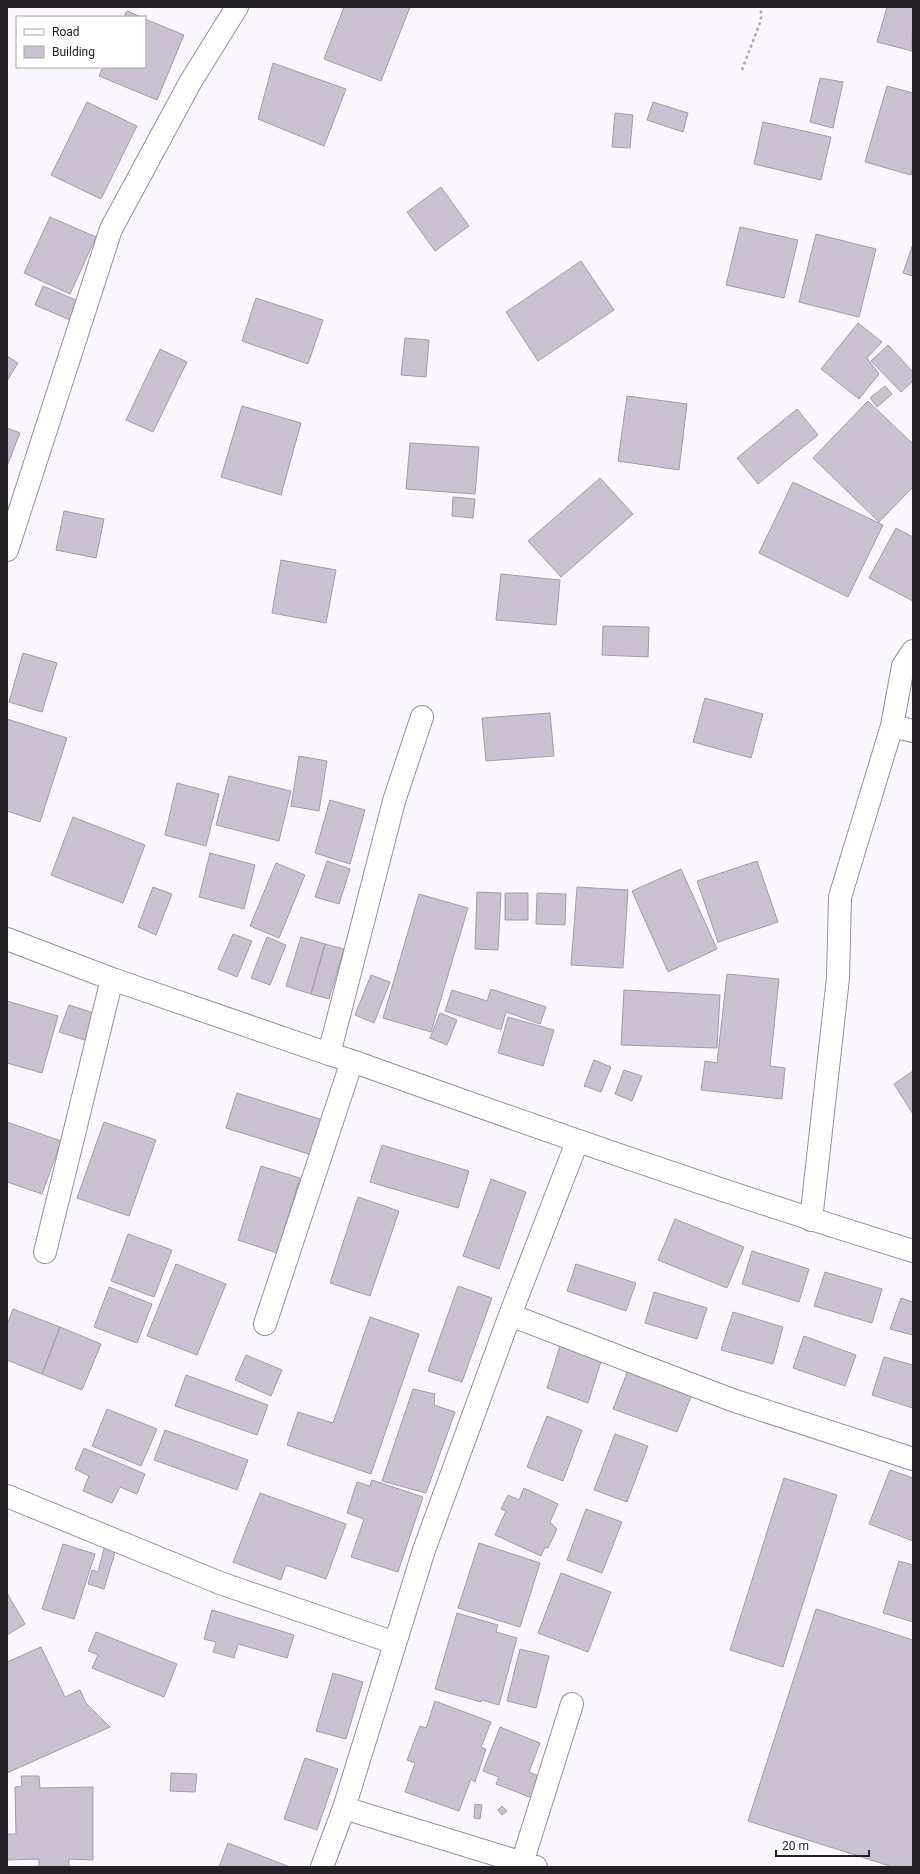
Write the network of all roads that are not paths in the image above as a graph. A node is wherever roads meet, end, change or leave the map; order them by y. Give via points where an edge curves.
1 (237, 7) edge
2 (7, 550) edge
3 (913, 651) edge
4 (422, 717) dead end
5 (892, 726) junction
6 (913, 731) edge
7 (7, 939) edge
8 (112, 979) junction
9 (329, 1054) junction
10 (352, 1060) junction
11 (577, 1142) junction
12 (811, 1220) junction
13 (913, 1251) edge
14 (45, 1252) dead end
15 (510, 1315) junction
16 (265, 1324) dead end
17 (913, 1459) edge
18 (7, 1496) edge
19 (395, 1643) junction
20 (572, 1704) dead end
21 (344, 1808) junction
22 (529, 1865) edge
23 (322, 1867) edge

1 - 2 street via 191,81 111,229
3 - 5 street via 903,666
4 - 9 street via 394,800
5 - 6 street
5 - 12 street via 840,897 838,978
7 - 8 street
8 - 9 street
8 - 14 street
9 - 10 street
10 - 11 street
10 - 16 street
11 - 12 street
11 - 15 street
12 - 13 street
15 - 17 street via 732,1400
15 - 19 street via 424,1550
18 - 19 street via 220,1583
19 - 21 street
20 - 22 street
21 - 22 street
21 - 23 street

